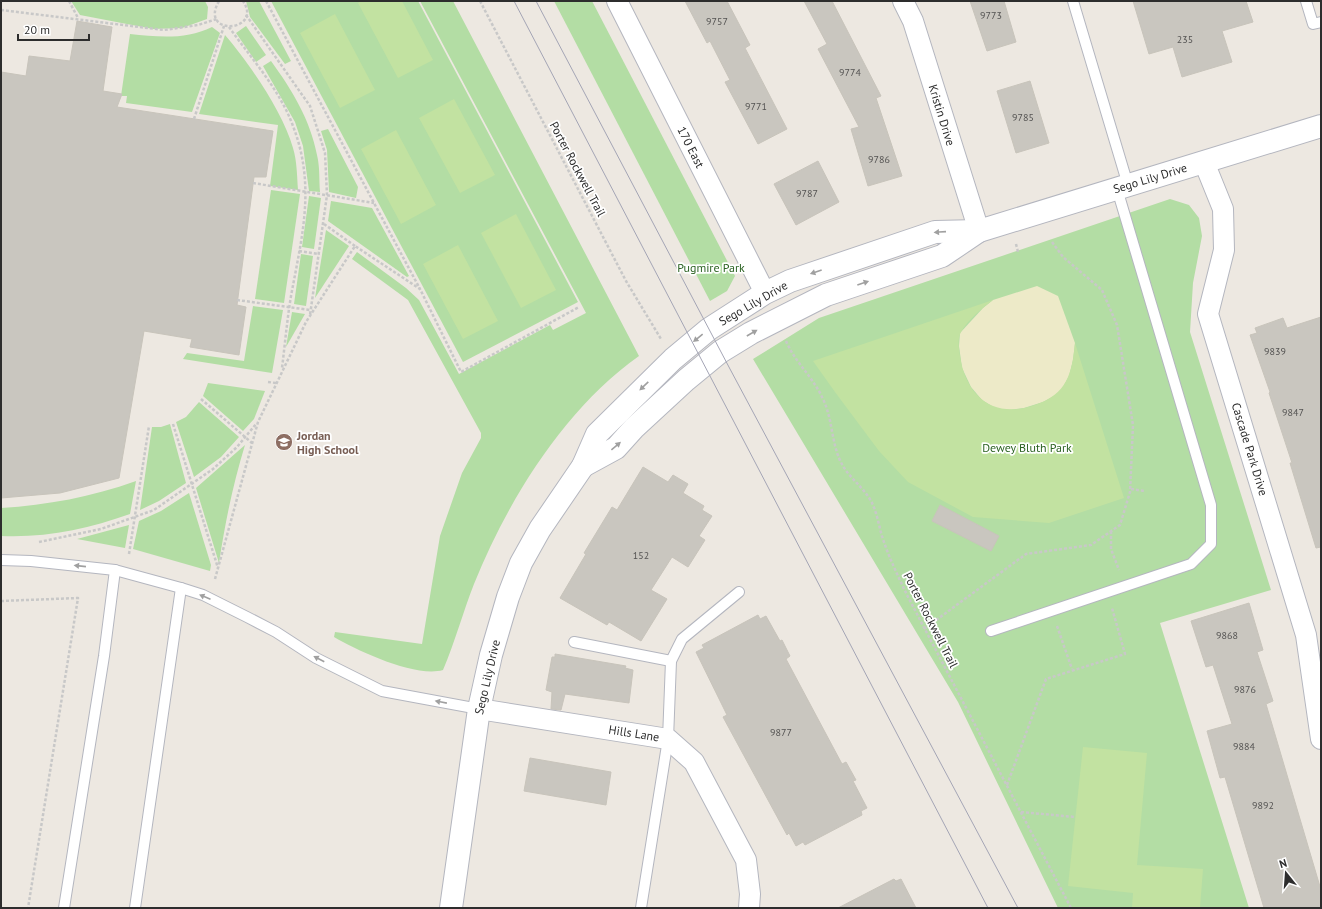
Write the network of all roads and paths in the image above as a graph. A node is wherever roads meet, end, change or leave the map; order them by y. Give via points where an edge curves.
1 (69, 1) edge
2 (213, 1) edge
3 (219, 1) edge
4 (243, 1) edge
5 (266, 1) edge
6 (480, 1) edge
7 (617, 1) edge
8 (903, 1) edge
9 (1073, 1) edge
10 (1306, 1) edge
11 (216, 6) junction
12 (1, 10) edge
13 (246, 15) junction
14 (78, 19) junction
15 (217, 19) junction
16 (1321, 22) edge
17 (224, 26) junction
18 (229, 27) junction
19 (194, 119) dead end
20 (1321, 126) edge
21 (1204, 162) junction
22 (254, 183) dead end
23 (1123, 187) junction
24 (306, 192) junction
25 (327, 195) junction
26 (375, 204) junction
27 (324, 224) junction
28 (978, 231) junction
29 (1052, 242) dead end
30 (355, 246) junction
31 (299, 251) junction
32 (319, 254) junction
33 (420, 289) junction
34 (765, 293) junction
35 (237, 300) dead end
36 (289, 307) junction
37 (579, 307) dead end
38 (310, 310) junction
39 (309, 317) junction
40 (785, 339) dead end
41 (664, 343) dead end
42 (282, 371) junction
43 (268, 382) dead end
44 (276, 383) junction
45 (202, 399) dead end
46 (258, 422) junction
47 (173, 424) dead end
48 (149, 426) dead end
49 (246, 436) junction
50 (252, 443) junction
51 (583, 466) junction
52 (192, 484) junction
53 (1131, 489) junction
54 (1144, 491) dead end
55 (134, 517) junction
56 (1111, 531) junction
57 (39, 542) dead end
58 (129, 554) dead end
59 (1, 560) edge
60 (218, 568) junction
61 (115, 570) junction
62 (215, 579) dead end
63 (182, 588) junction
64 (739, 592) dead end
65 (1108, 592) junction
66 (1, 601) edge
67 (1051, 611) junction
68 (924, 629) junction
69 (991, 632) dead end
70 (574, 642) dead end
71 (671, 661) junction
72 (1072, 669) junction
73 (1318, 701) edge
74 (479, 709) junction
75 (668, 739) junction
76 (1321, 739) edge
77 (1007, 785) junction
78 (1021, 812) junction
79 (1075, 817) dead end
80 (28, 908) edge
81 (64, 908) edge
82 (135, 908) edge
83 (450, 908) edge
84 (641, 908) edge
85 (749, 908) edge
86 (1071, 908) edge

1 - 14 path
2 - 11 path
3 - 11 path
4 - 13 path
5 - 26 path
6 - 41 path, Porter Rockwell Trail via 626,281
7 - 34 street, 170 East
8 - 28 street, Kristin Drive via 913,21
9 - 23 lane
10 - 16 lane via 1313,24
11 - 15 path
12 - 14 path
13 - 18 path via 242,22
13 - 25 path via 310,106 325,152
14 - 15 path via 164,30 198,25
15 - 17 path
17 - 18 path
17 - 19 path
18 - 24 path via 276,93 293,125 304,166
20 - 21 main road, Sego Lily Drive
21 - 23 main road, Sego Lily Drive
21 - 73 street, Cascade Park Drive via 1223,209 1224,250 1208,314 1306,635
22 - 24 path
23 - 28 main road, Sego Lily Drive
23 - 65 lane via 1211,505 1211,544 1191,564
24 - 25 path
24 - 31 path via 306,211
25 - 26 path
25 - 27 path
26 - 33 path
27 - 30 path
27 - 32 path
28 -> 34 main road, Sego Lily Drive via 935,232 790,281
51 -> 28 main road, Sego Lily Drive via 616,448 686,380 720,352 751,333 826,295 942,256
29 - 53 path via 1063,257 1102,290 1117,325 1133,425
30 - 33 path
30 - 39 path
31 - 32 path
31 - 36 path
32 - 38 path
33 - 37 path via 461,372
34 -> 51 main road, Sego Lily Drive via 709,329 673,358 597,434
35 - 36 path
36 - 38 path
36 - 42 path
38 - 39 path
39 - 42 path
40 - 68 path, Porter Rockwell Trail via 822,397 839,459 851,479 871,502 893,564
42 - 44 path
43 - 44 path
44 - 46 path
45 - 49 path
46 - 49 path
46 - 50 path
47 - 52 path
48 - 55 path
49 - 50 path
49 - 52 path via 213,469
50 - 60 path
51 - 74 main road, Sego Lily Drive via 540,529 521,563 491,656
52 - 55 path via 154,510
52 - 60 path
53 - 54 path
53 - 56 path via 1120,525
55 - 57 path via 101,529
55 - 58 path
56 - 65 path via 1111,548 1119,570
56 - 68 path via 1091,545 1026,554
61 -> 59 lane
60 - 62 path
61 - 63 lane
61 - 81 lane
74 -> 63 lane via 382,691 316,658 247,616
63 - 82 lane
64 - 71 lane via 682,639
65 - 67 lane
65 - 72 path via 1125,654
66 - 80 path via 78,598
67 - 69 lane
67 - 72 path
68 - 77 path, Porter Rockwell Trail
70 - 71 lane
71 - 75 lane
72 - 77 path via 1046,678
73 - 76 street, Cascade Park Drive
74 - 75 street, Hills Lane
74 - 83 main road, Sego Lily Drive
75 - 84 lane
75 - 85 street, Hills Lane via 694,762 746,860
77 - 78 path, Porter Rockwell Trail
78 - 79 path
78 - 86 path, Porter Rockwell Trail

